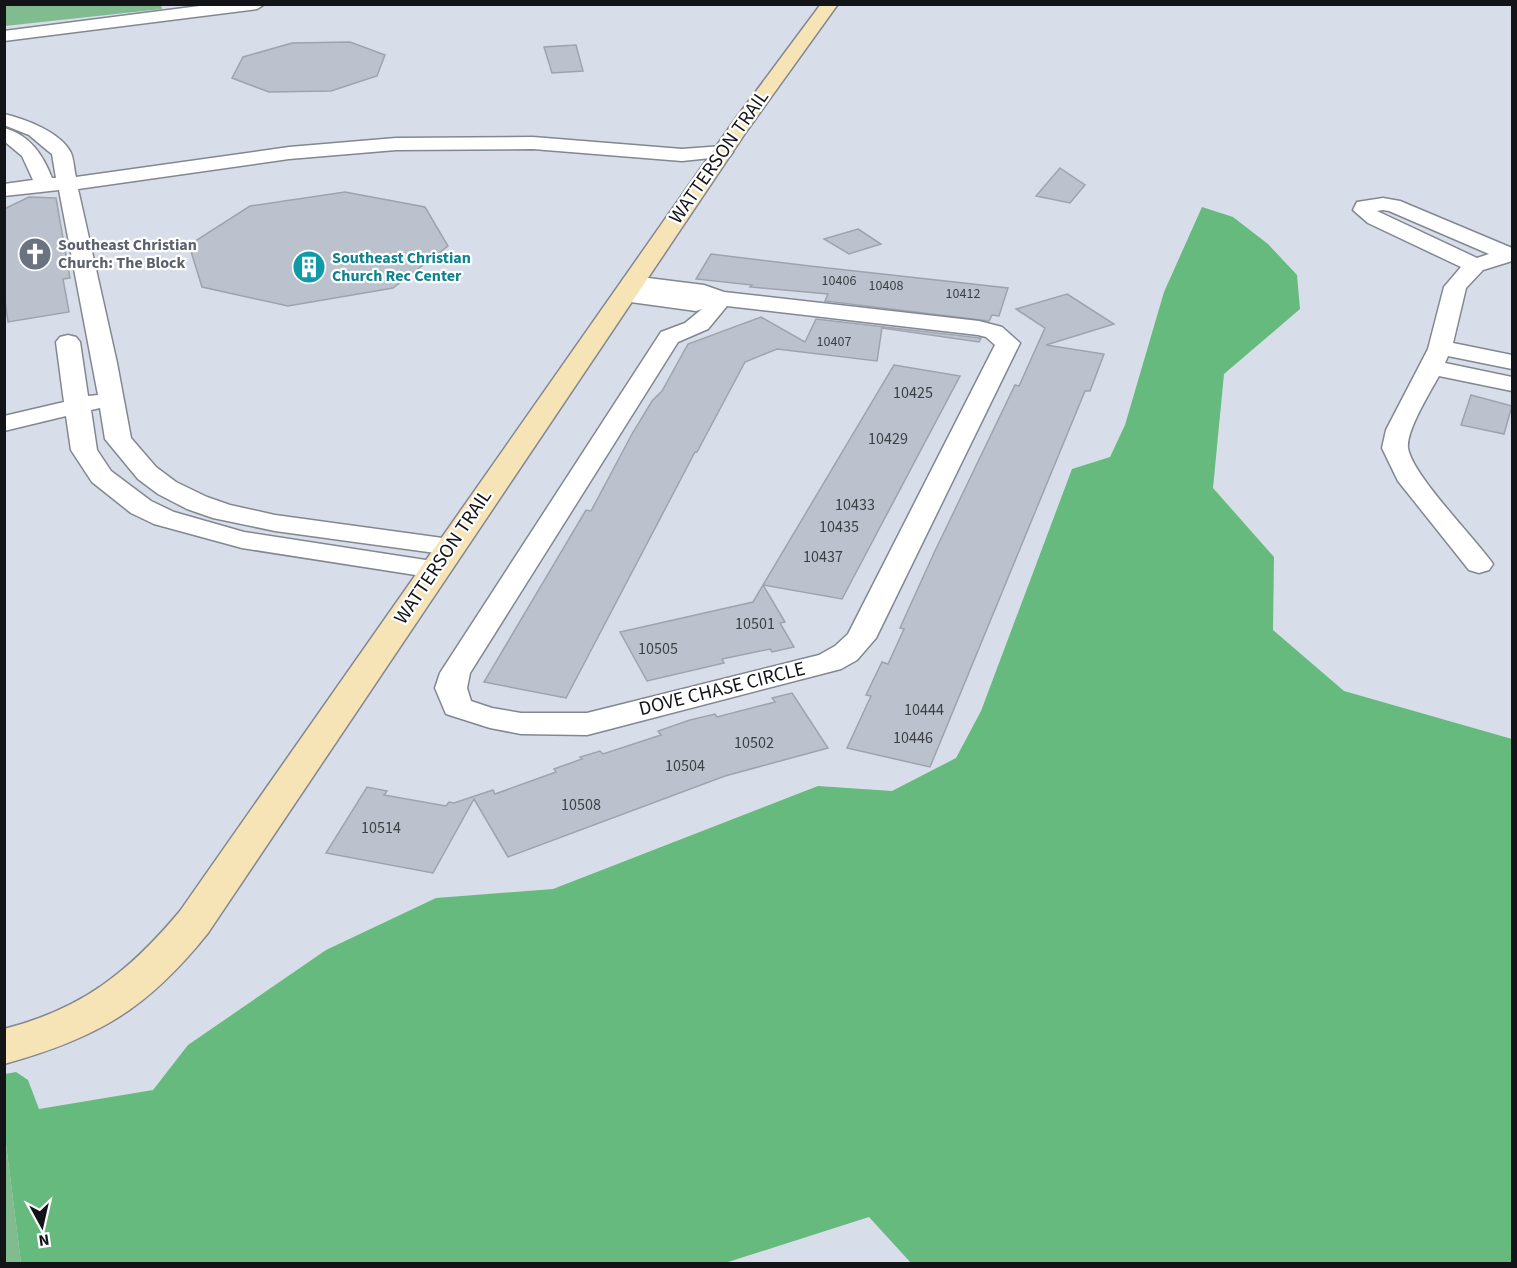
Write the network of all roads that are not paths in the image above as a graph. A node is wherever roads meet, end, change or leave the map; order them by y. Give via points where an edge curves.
1 (257, 4) edge
2 (830, 4) edge
3 (4, 36) edge
4 (4, 118) edge
5 (4, 134) edge
6 (723, 152) junction
7 (68, 180) junction
8 (44, 184) junction
9 (4, 189) edge
10 (1510, 254) edge
11 (1475, 265) junction
12 (628, 289) junction
13 (720, 298) junction
14 (94, 313) junction
15 (68, 342) junction
16 (1436, 357) junction
17 (1512, 362) edge
18 (105, 363) junction
19 (1512, 384) edge
20 (110, 398) junction
21 (76, 406) junction
22 (4, 424) edge
23 (442, 558) junction
24 (1479, 564) dead end
25 (4, 1047) edge

1 - 3 street
2 - 6 main road, WATTERSON TRAIL
4 - 7 street via 51,141 61,153
5 - 8 street via 33,155
6 - 7 street via 682,155 533,143 396,144
6 - 12 main road, WATTERSON TRAIL
7 - 8 street
7 - 14 street
8 - 9 street
10 - 11 street
10 - 11 street via 1393,205 1364,206 1366,214 1375,219
11 - 16 street via 1455,287
12 - 13 street, DOVE CHASE CIRCLE via 704,292
12 - 23 main road, WATTERSON TRAIL
13 - 13 street, DOVE CHASE CIRCLE via 979,328 994,332 1008,343 861,638 846,654 830,662 587,724 549,727 509,723 457,707 451,688 455,673 669,337 708,319
14 - 15 street
14 - 18 street
15 - 18 street via 90,351
15 - 21 street
16 - 17 street
16 - 19 street
16 - 24 street via 1399,430 1395,448 1407,475
18 - 20 street
20 - 21 street
20 - 23 street via 118,439 129,455 167,488 197,503 223,512
21 - 22 street
21 - 23 street via 84,450 101,476 134,502 164,518 242,540
23 - 25 main road, WATTERSON TRAIL via 167,956 123,996 90,1017

